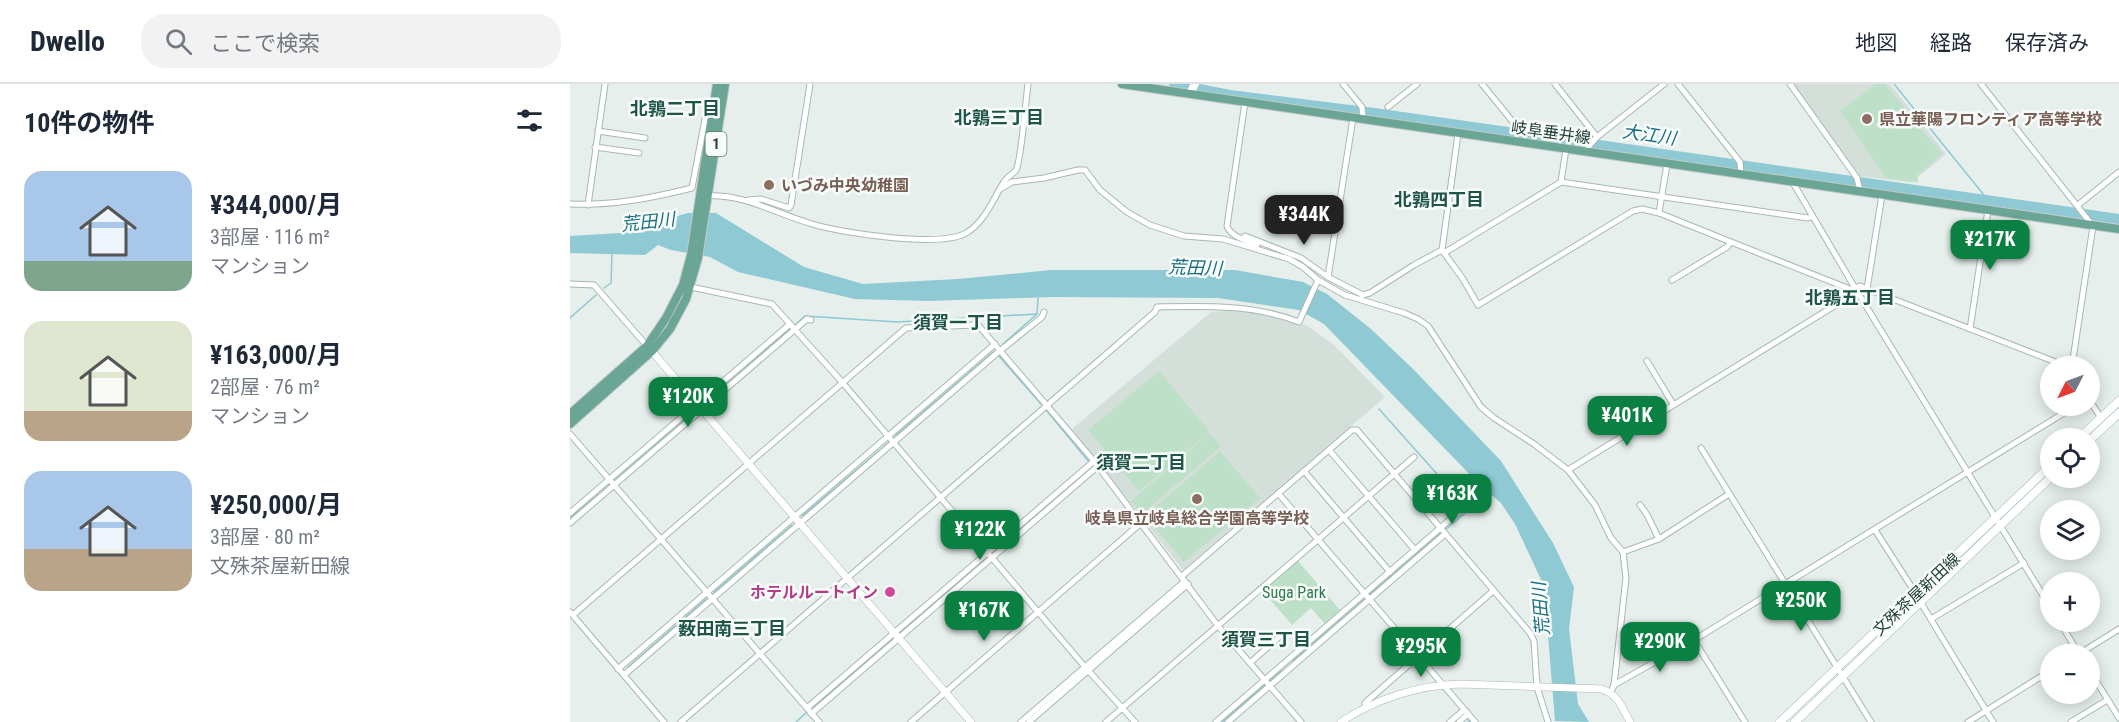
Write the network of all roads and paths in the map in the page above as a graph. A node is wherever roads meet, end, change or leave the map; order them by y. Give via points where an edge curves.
1 (605, 84) edge
2 (717, 84) edge
3 (725, 84) edge
4 (810, 84) edge
5 (1028, 84) edge
6 (1122, 84) edge
7 (1343, 84) edge
8 (1417, 84) edge
9 (1482, 84) edge
10 (1555, 84) edge
11 (1664, 84) edge
12 (1678, 84) edge
13 (1790, 84) edge
14 (1981, 84) edge
15 (1192, 88) edge
16 (1245, 102) junction
17 (1388, 107) dead end
18 (712, 110) junction
19 (1363, 117) junction
20 (1353, 118) junction
21 (1513, 122) dead end
22 (598, 131) junction
23 (1458, 134) junction
24 (1597, 137) junction
25 (645, 138) dead end
26 (595, 147) junction
27 (1589, 147) junction
28 (1566, 149) junction
29 (639, 153) dead end
30 (1667, 164) junction
31 (1741, 172) junction
32 (2119, 172) edge
33 (1792, 181) junction
34 (1561, 182) junction
35 (1000, 189) junction
36 (1860, 189) junction
37 (1882, 195) junction
38 (1662, 198) junction
39 (703, 200) junction
40 (743, 201) junction
41 (570, 204) edge
42 (588, 205) junction
43 (2080, 208) junction
44 (1988, 210) junction
45 (1659, 213) junction
46 (1811, 217) junction
47 (2091, 223) junction
48 (2119, 230) edge
49 (1230, 232) junction
50 (1731, 242) junction
51 (1262, 249) junction
52 (1443, 251) junction
53 (1328, 277) junction
54 (1672, 280) dead end
55 (690, 281) junction
56 (1317, 283) junction
57 (570, 284) edge
58 (1867, 289) junction
59 (1334, 290) junction
60 (1856, 290) junction
61 (1363, 295) junction
62 (1044, 312) dead end
63 (811, 320) dead end
64 (793, 327) junction
65 (1970, 329) junction
66 (995, 344) junction
67 (650, 349) junction
68 (1000, 351) junction
69 (2040, 356) edge
70 (2073, 356) edge
71 (1647, 361) dead end
72 (842, 382) junction
73 (2119, 401) edge
74 (1047, 404) junction
75 (1673, 404) junction
76 (700, 407) junction
77 (2119, 413) edge
78 (570, 414) edge
79 (2059, 416) edge
80 (2100, 418) joint
81 (570, 424) edge
82 (2090, 428) edge
83 (2100, 431) edge
84 (570, 434) edge
85 (888, 436) junction
86 (893, 442) junction
87 (1701, 448) dead end
88 (1329, 450) junction
89 (1414, 456) dead end
90 (748, 463) junction
91 (1096, 464) junction
92 (1568, 470) junction
93 (1304, 471) junction
94 (1394, 473) junction
95 (1968, 473) junction
96 (2040, 477) edge
97 (609, 479) junction
98 (614, 485) junction
99 (2040, 486) edge
100 (1278, 493) junction
101 (1729, 494) junction
102 (1368, 496) junction
103 (940, 497) junction
104 (1640, 505) dead end
105 (1461, 510) dead end
106 (570, 513) edge
107 (1344, 517) junction
108 (797, 520) junction
109 (1998, 522) junction
110 (570, 523) edge
111 (1141, 523) junction
112 (1440, 528) junction
113 (1875, 530) junction
114 (1445, 534) junction
115 (661, 539) junction
116 (1659, 539) junction
117 (1318, 540) junction
118 (1415, 550) junction
119 (1623, 552) junction
120 (990, 555) junction
121 (2024, 563) junction
122 (1390, 572) junction
123 (847, 577) junction
124 (1185, 580) junction
125 (1785, 585) junction
126 (2040, 590) edge
127 (1493, 591) junction
128 (707, 592) junction
129 (1916, 594) junction
130 (1367, 596) junction
131 (713, 599) junction
132 (1921, 603) junction
133 (1039, 610) junction
134 (571, 614) edge
135 (1931, 619) junction
136 (1218, 626) junction
137 (2119, 629) edge
138 (896, 635) junction
139 (1279, 637) dead end
140 (1694, 640) junction
141 (2095, 644) edge
142 (759, 653) junction
143 (1417, 656) junction
144 (1250, 663) junction
145 (1837, 668) junction
146 (618, 669) junction
147 (1087, 669) junction
148 (624, 675) junction
149 (1843, 676) junction
150 (2040, 677) edge
151 (1264, 680) junction
152 (1442, 684) junction
153 (1270, 686) junction
154 (1539, 687) junction
155 (2100, 688) edge
156 (1613, 689) junction
157 (945, 691) junction
158 (2107, 700) junction
159 (1123, 708) junction
160 (1365, 708) junction
161 (809, 711) junction
162 (1986, 711) junction
163 (1466, 712) junction
164 (2119, 718) edge
165 (664, 722) edge
166 (681, 722) edge
167 (819, 722) edge
168 (910, 722) edge
169 (971, 722) edge
170 (1021, 722) edge
171 (1029, 722) edge
172 (1106, 722) edge
173 (1135, 722) edge
174 (1216, 722) edge
175 (1228, 722) edge
176 (1301, 722) edge
177 (1341, 722) edge
178 (1450, 722) edge
179 (1459, 722) edge
180 (1475, 722) edge
181 (1548, 722) edge
182 (1630, 722) edge
183 (1745, 722) edge
184 (1780, 722) edge
185 (1796, 722) edge
186 (1870, 722) edge
187 (1968, 722) edge
188 (1993, 722) edge
189 (2071, 722) edge

1 - 22 street
2 - 18 main road, 1
3 - 39 main road, 1
4 - 40 street via 791,205 789,208 760,199
5 - 35 street via 1017,167
6 - 15 main road, 岐阜垂井線
7 - 19 street via 1362,107
8 - 17 street
9 - 21 street
10 - 24 street
11 - 24 street
12 - 31 street via 1740,162
13 - 36 street via 1858,180
14 - 43 street
15 - 16 main road, 岐阜垂井線
16 - 20 main road, 岐阜垂井線
16 - 49 street via 1227,226
18 - 39 main road, 1
18 - 42 street via 706,114 692,188 636,201
19 - 20 main road, 岐阜垂井線
19 - 23 main road, 岐阜垂井線
20 - 53 street
22 - 25 street
22 - 26 street
23 - 28 main road, 岐阜垂井線
23 - 52 street
24 - 27 street
26 - 29 street
26 - 42 street
27 - 28 main road, 岐阜垂井線
27 - 30 main road, 岐阜垂井線
28 - 34 street
30 - 31 main road, 岐阜垂井線
30 - 38 street
31 - 33 main road, 岐阜垂井線
32 - 43 street
33 - 36 main road, 岐阜垂井線
33 - 46 street
34 - 38 street
34 - 52 street
35 - 40 street via 976,224 965,234 946,239 870,237 810,224 767,206
35 - 51 street via 1012,182 1085,170 1100,190 1150,225 1184,236 1223,239
36 - 37 main road, 岐阜垂井線
37 - 44 main road, 岐阜垂井線
37 - 58 street
38 - 45 street
38 - 46 street
39 - 40 street
39 - 55 main road, 1 via 691,255
41 - 42 street
43 - 47 street
44 - 47 main road, 岐阜垂井線
44 - 65 street
45 - 50 street
45 - 52 street via 1633,211 1478,305
46 - 60 street
47 - 48 main road, 岐阜垂井線
47 - 70 street
49 - 51 street
49 - 53 street via 1301,258
50 - 54 street
50 - 60 street
51 - 56 street via 1304,267
52 - 61 street
53 - 61 street
55 - 64 street via 772,304
55 - 67 main road, 1
56 - 59 street
56 - 74 street via 1299,322 1240,308 1157,307
57 - 67 street via 594,285
58 - 60 street via 1860,286
58 - 65 street
59 - 61 street
59 - 92 street via 1404,313 1428,326 1481,407
60 - 75 street
60 - 95 street
62 - 68 street
63 - 64 street
64 - 72 street
64 - 76 street
65 - 69 street
66 - 68 street
66 - 72 street via 979,326 906,328
66 - 85 street
67 - 76 street
67 - 78 main road, 1
67 - 81 main road, 1
68 - 74 street
68 - 86 street
71 - 75 street
72 - 85 street
72 - 90 street
73 - 80 main road
74 - 91 street
74 - 103 street
75 - 92 street
76 - 90 street
76 - 97 street
76 - 98 street
77 - 83 main road
79 - 95 street
80 - 82 main road
84 - 97 street
85 - 86 street
85 - 108 street
86 - 103 street
86 - 108 street
87 - 101 street
88 - 93 street
88 - 94 street via 1357,430
88 - 102 street
89 - 94 street
90 - 108 street
90 - 115 street
91 - 111 street
91 - 120 street
92 - 119 street
93 - 100 street
93 - 107 street
94 - 102 street
94 - 112 street
95 - 109 street
95 - 113 street
96 - 109 main road, 文殊茶屋新田線
97 - 98 street
97 - 106 street
98 - 110 street
98 - 115 street
99 - 109 main road, 文殊茶屋新田線
100 - 117 street
100 - 124 street
101 - 116 street
101 - 125 street
102 - 107 street
102 - 118 street
103 - 120 street
103 - 123 street
104 - 116 street
105 - 112 street
107 - 117 street
107 - 122 street
108 - 123 street
108 - 128 street
108 - 131 street
109 - 121 street
109 - 129 main road, 文殊茶屋新田線
109 - 132 main road, 文殊茶屋新田線
111 - 124 street
111 - 133 street
112 - 114 street
112 - 118 street
113 - 125 street
113 - 129 street
114 - 127 street
114 - 130 street
115 - 128 street
115 - 134 street
116 - 119 street
117 - 130 street
117 - 136 street
118 - 122 street
119 - 156 street via 1626,578
120 - 133 street
120 - 138 street
121 - 126 street
121 - 135 street
122 - 130 street
123 - 138 street
123 - 142 street
124 - 136 street
124 - 147 street
125 - 140 street
125 - 145 street
127 - 143 street
127 - 154 street via 1534,641
128 - 131 street
128 - 146 street
129 - 145 main road, 文殊茶屋新田線
130 - 143 street
130 - 151 street
130 - 153 street
131 - 142 street
131 - 148 street
132 - 135 street
132 - 149 main road, 文殊茶屋新田線
133 - 147 street
133 - 157 street
134 - 146 street
135 - 162 street
136 - 144 street
136 - 159 street
137 - 141 street
138 - 157 street
138 - 161 street
139 - 144 street
140 - 156 street
140 - 183 street
142 - 161 street
142 - 166 street
143 - 152 street
143 - 160 street via 1365,703
144 - 151 street
145 - 149 street
145 - 184 main road, 文殊茶屋新田線
146 - 148 street
147 - 159 street
147 - 170 street
147 - 171 street
148 - 165 street
149 - 185 main road, 文殊茶屋新田線
149 - 186 street
150 - 162 street
151 - 153 street
151 - 174 street
152 - 154 street
152 - 160 street
152 - 163 street
153 - 175 street
153 - 176 street
154 - 156 street
154 - 181 street
155 - 158 street
156 - 182 street
157 - 168 street
157 - 169 street
158 - 164 street
158 - 189 street
159 - 172 street
159 - 173 street
160 - 177 street
161 - 167 street
162 - 187 street
162 - 188 street
163 - 178 street
163 - 179 street
163 - 180 street

